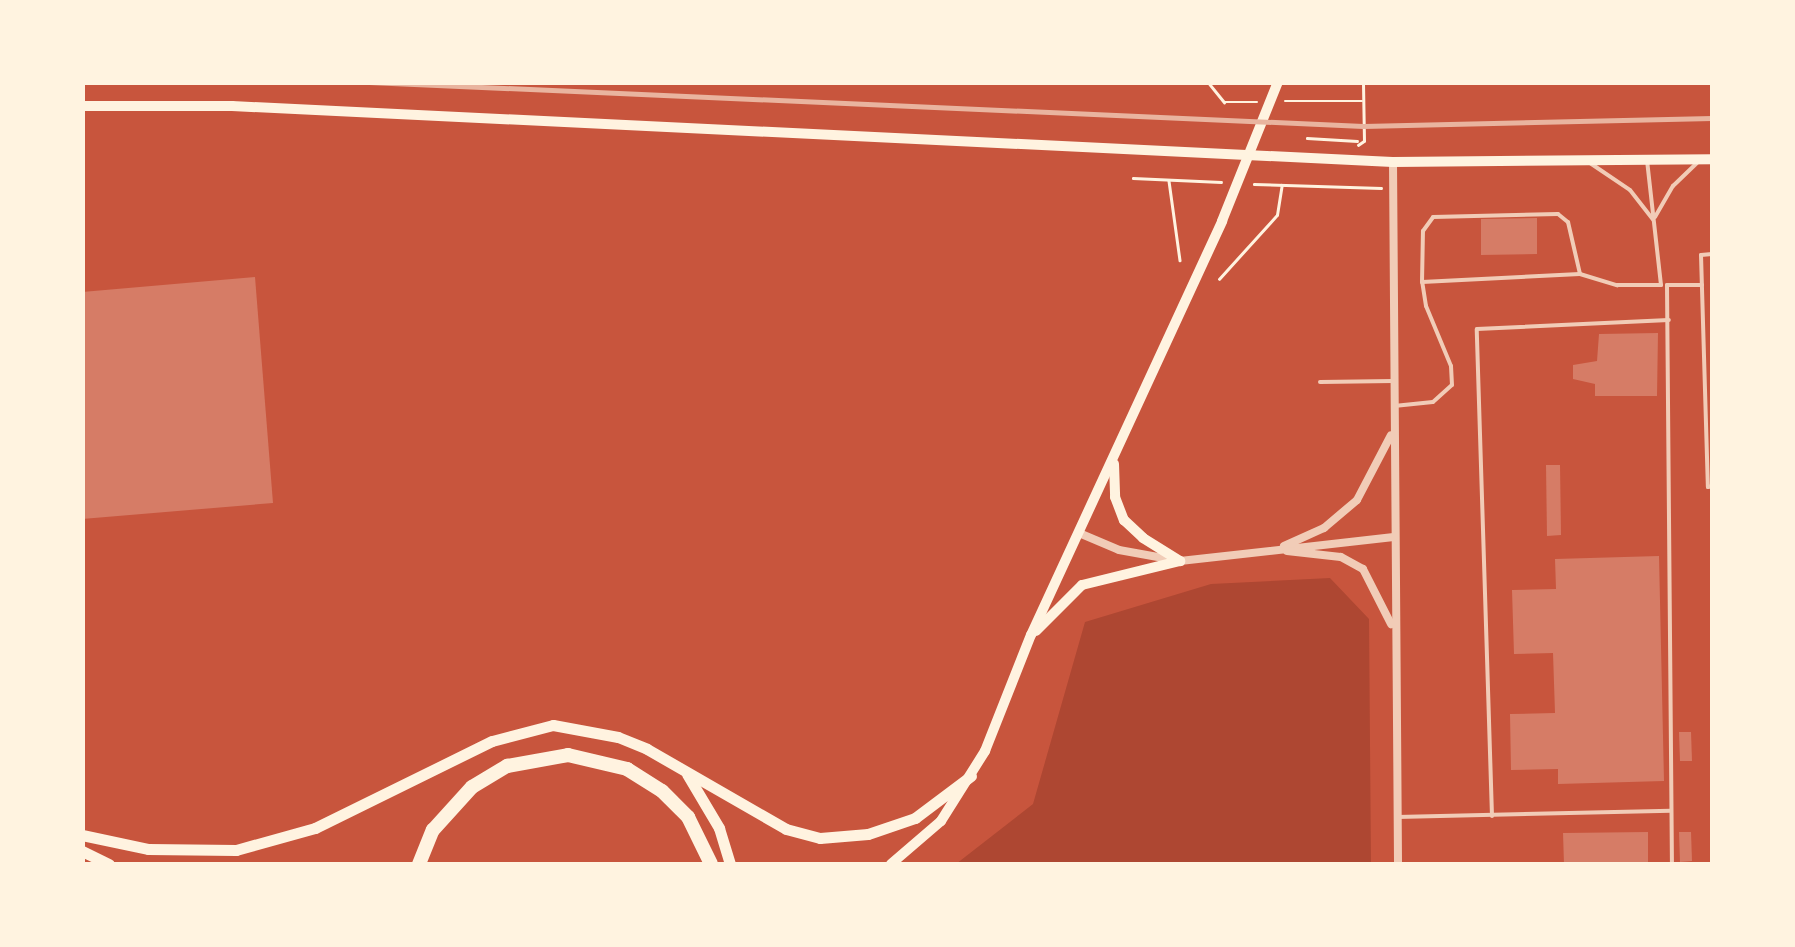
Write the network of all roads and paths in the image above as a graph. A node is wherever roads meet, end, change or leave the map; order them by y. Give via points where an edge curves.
1 (1278, 82) edge
2 (1363, 82) edge
3 (82, 106) edge
4 (1307, 138) dead end
5 (1359, 141) junction
6 (1708, 159) edge
7 (1357, 160) junction
8 (1586, 160) junction
9 (1646, 160) junction
10 (1393, 162) junction
11 (1133, 178) dead end
12 (1169, 180) junction
13 (1232, 182) dead end
14 (1249, 184) dead end
15 (1282, 185) junction
16 (1356, 187) junction
17 (1393, 189) junction
18 (1654, 221) junction
19 (1712, 254) edge
20 (1180, 260) dead end
21 (1580, 274) junction
22 (1218, 279) dead end
23 (1422, 282) junction
24 (1664, 285) junction
25 (1702, 285) junction
26 (1669, 320) junction
27 (1704, 340) junction
28 (1712, 340) edge
29 (1393, 381) junction
30 (1320, 382) dead end
31 (1710, 383) edge
32 (1394, 406) junction
33 (1393, 431) junction
34 (1117, 448) junction
35 (1712, 486) edge
36 (1079, 533) junction
37 (1394, 537) junction
38 (1278, 549) junction
39 (1180, 561) junction
40 (1394, 631) junction
41 (1031, 635) junction
42 (686, 772) junction
43 (971, 776) junction
44 (1672, 811) junction
45 (1492, 816) junction
46 (1397, 817) junction
47 (82, 835) edge
48 (82, 851) edge
49 (110, 864) edge
50 (419, 864) edge
51 (711, 864) edge
52 (730, 864) edge
53 (891, 864) edge
54 (1398, 864) edge
55 (1672, 864) edge

1 - 34 main road
2 - 5 path
3 - 7 main road via 232,106
4 - 5 path
5 - 7 path
6 - 9 main road
6 - 18 lane via 1674,186
7 - 10 main road
7 - 16 path
8 - 9 main road
8 - 10 main road
8 - 18 lane via 1630,190
9 - 18 lane
10 - 17 street
11 - 12 path
12 - 13 path
12 - 20 path
14 - 15 path
15 - 16 path
15 - 22 path via 1277,215
16 - 17 path
17 - 29 street
18 - 24 lane
19 - 25 lane via 1701,255
21 - 23 lane
21 - 23 lane via 1568,222 1558,214 1437,216 1423,232
21 - 24 lane via 1617,285
23 - 32 lane via 1452,385 1433,402
24 - 25 lane
24 - 26 lane
25 - 27 lane
26 - 44 lane
26 - 45 lane via 1477,329
27 - 28 lane
27 - 31 lane
29 - 30 lane
29 - 32 street
31 - 35 lane
32 - 33 street
33 - 37 street
33 - 38 street via 1357,500 1324,528
34 - 36 main road
34 - 39 main road via 1112,478 1124,520
36 - 39 street via 1119,550
36 - 41 main road
37 - 38 street
37 - 40 street
38 - 39 street
38 - 40 street via 1341,557 1363,569
39 - 41 main road via 1082,585
40 - 46 street
41 - 43 main road
42 - 43 main road via 786,829 820,838 868,834 915,818
42 - 47 main road via 618,737 553,724 476,748 316,828 236,850 148,848
42 - 52 main road via 719,828
43 - 53 main road via 941,821
44 - 45 lane
44 - 55 lane
45 - 46 lane
46 - 54 street
48 - 49 main road
50 - 51 highway via 433,830 472,787 527,760 568,755 628,769 662,792 688,817

